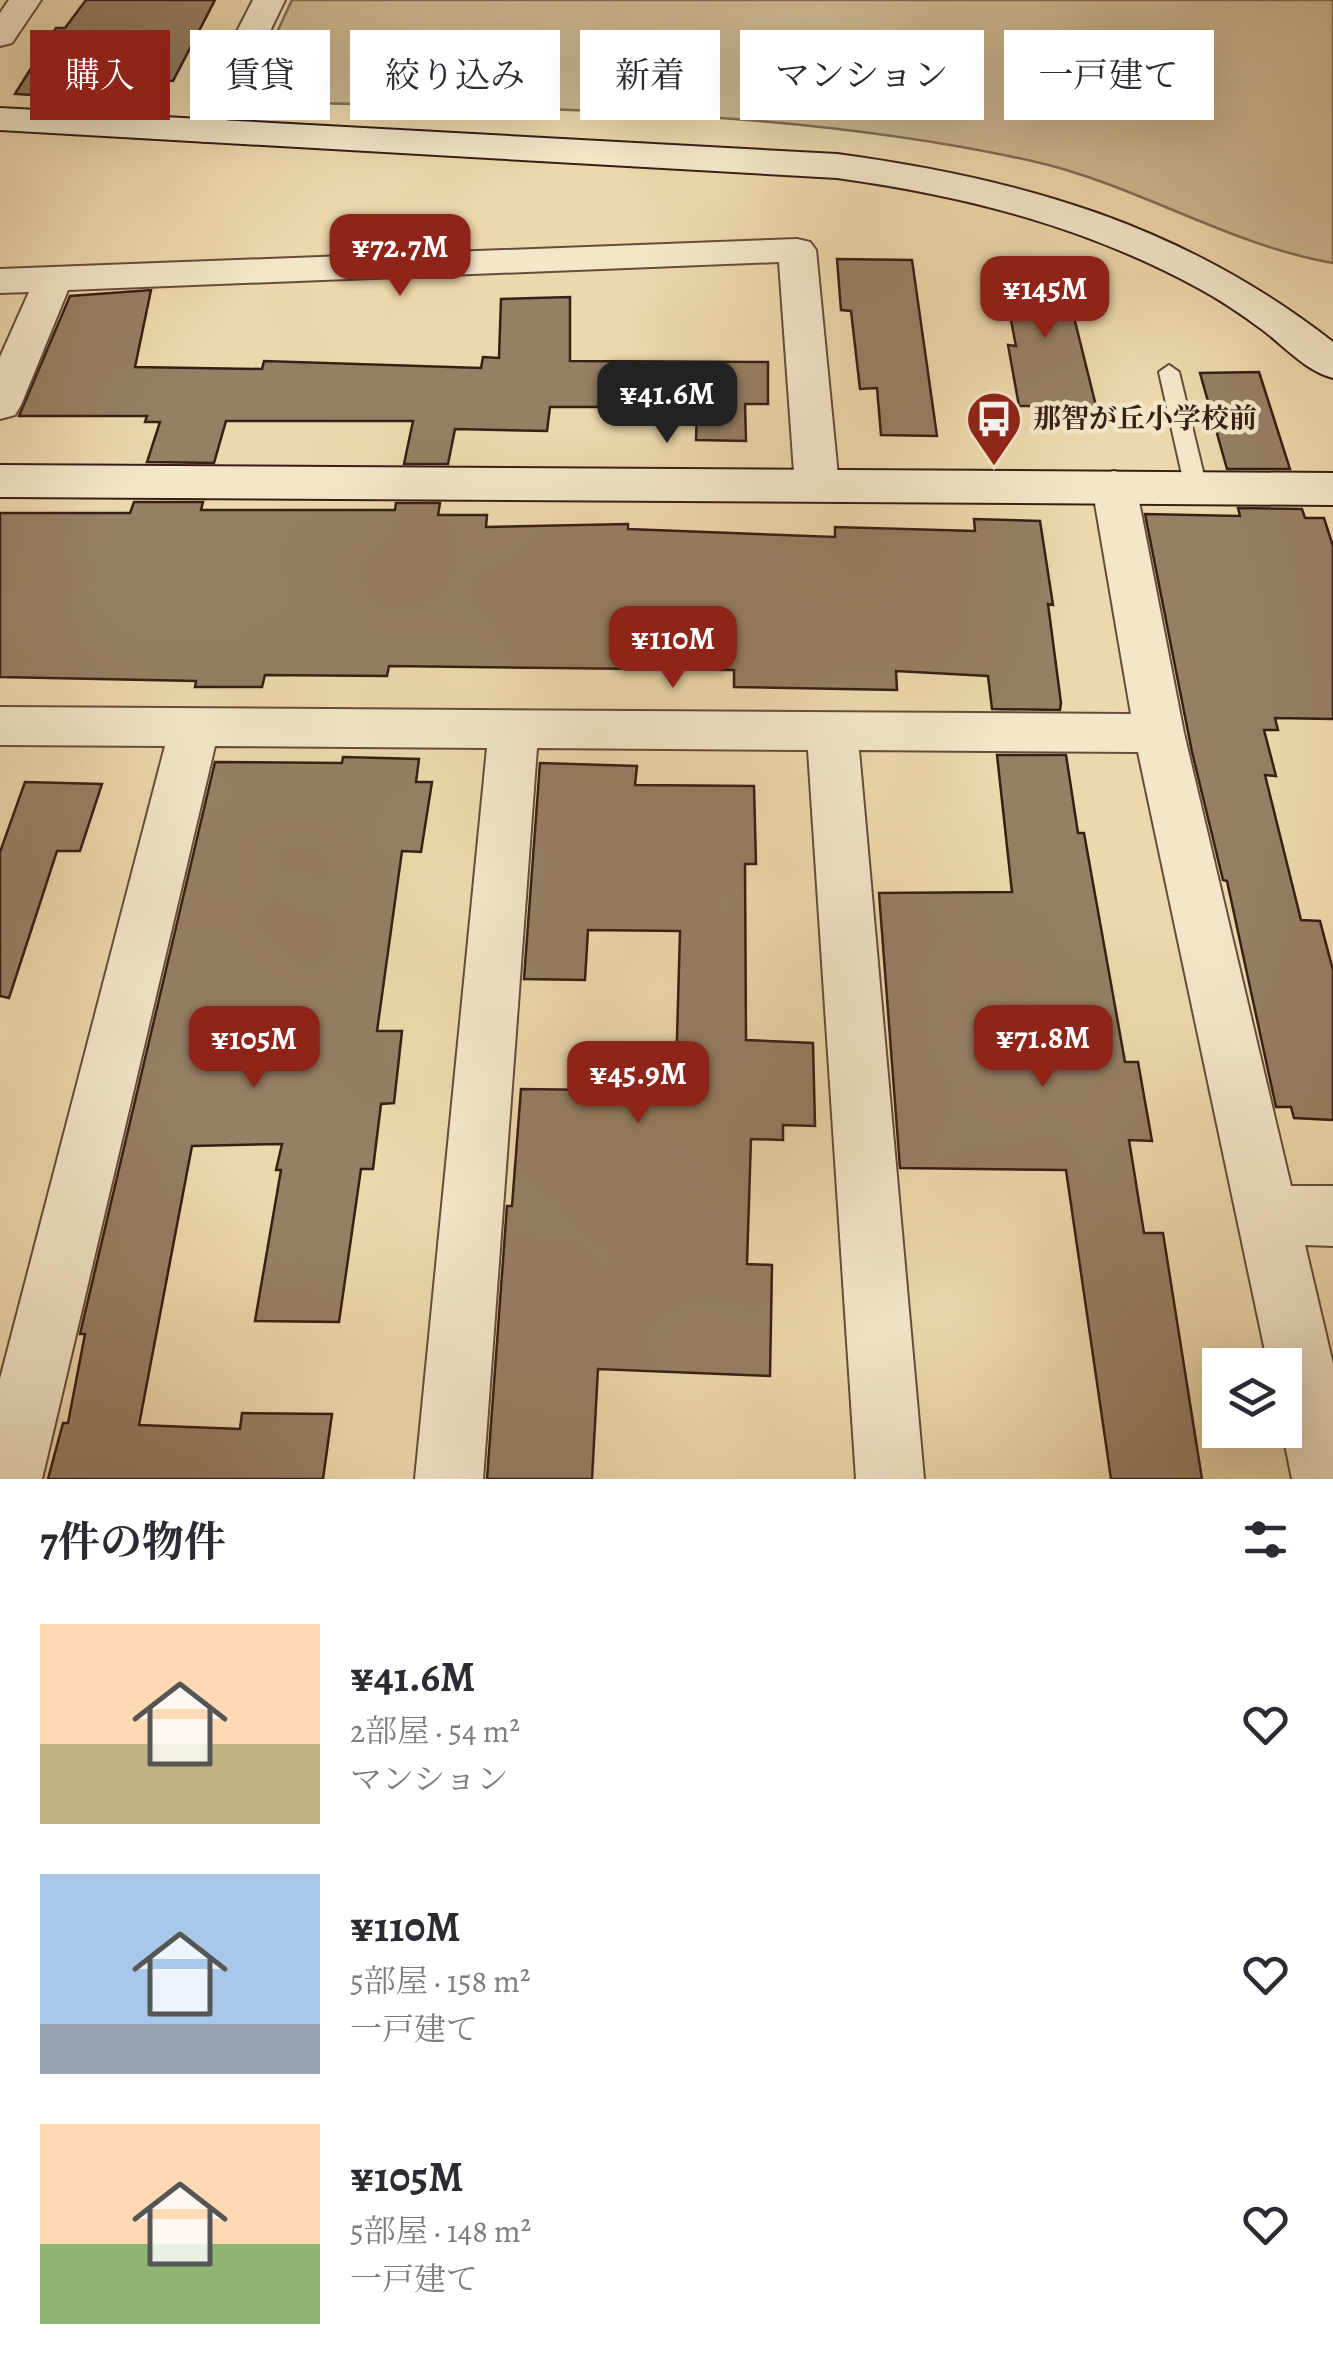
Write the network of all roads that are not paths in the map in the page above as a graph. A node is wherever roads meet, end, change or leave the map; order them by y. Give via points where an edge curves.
1 (25, 0) edge
2 (269, 0) edge
3 (0, 36) edge
4 (0, 120) edge
5 (204, 131) junction
6 (54, 278) junction
7 (0, 281) edge
8 (1333, 364) edge
9 (1169, 372) dead end
10 (0, 404) edge
11 (0, 481) edge
12 (818, 486) junction
13 (1114, 486) junction
14 (1196, 488) junction
15 (1333, 489) edge
16 (0, 726) edge
17 (195, 726) junction
18 (514, 729) junction
19 (832, 732) junction
20 (1158, 733) junction
21 (1266, 1215) junction
22 (1333, 1216) edge
23 (8, 1479) edge
24 (449, 1479) edge
25 (890, 1479) edge
26 (1326, 1479) edge

1 - 3 street
2 - 5 street
4 - 5 street
5 - 8 street via 917,175 1086,218 1258,304
6 - 7 street
6 - 10 street
6 - 12 street via 796,250
9 - 14 lane
11 - 12 street
12 - 13 street
13 - 14 street
13 - 20 street
14 - 15 street
16 - 17 street
17 - 18 street
17 - 23 street
18 - 19 street
18 - 24 street
19 - 20 street
19 - 25 street
20 - 21 street
21 - 22 street
21 - 26 street

